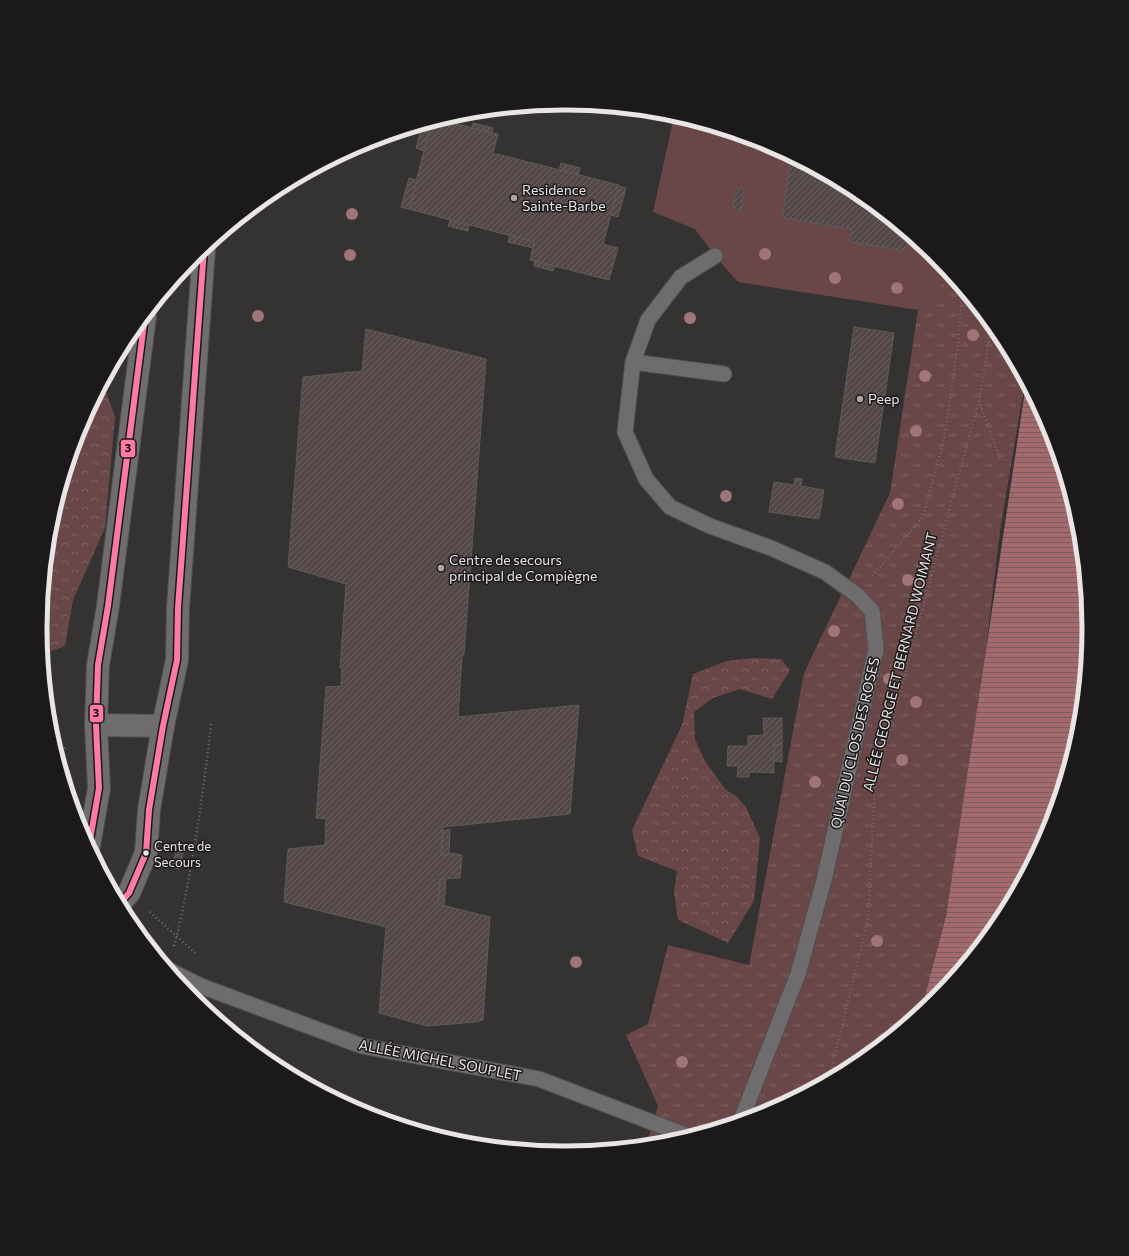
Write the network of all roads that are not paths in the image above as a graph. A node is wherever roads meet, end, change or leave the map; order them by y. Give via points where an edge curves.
1 (715, 256) dead end
2 (203, 258) edge
3 (145, 325) edge
4 (633, 362) junction
5 (724, 374) dead end
6 (96, 725) junction
7 (163, 726) junction
8 (91, 836) edge
9 (124, 898) edge
10 (182, 976) edge
11 (744, 1113) edge
12 (679, 1133) edge

1 - 4 lane, QUAI DU CLOS DES ROSES via 681,277 648,320
2 - 7 main road via 178,608 177,660
3 - 6 main road via 98,664
4 - 5 lane
4 - 11 lane, QUAI DU CLOS DES ROSES via 625,432 646,479 670,508 825,572 857,595 872,611 876,649 824,880 798,974
6 - 7 main road
6 - 8 main road via 99,788
7 - 9 main road via 149,810 146,853
10 - 12 lane, ALLÉE MICHEL SOUPLET via 362,1046 538,1079

